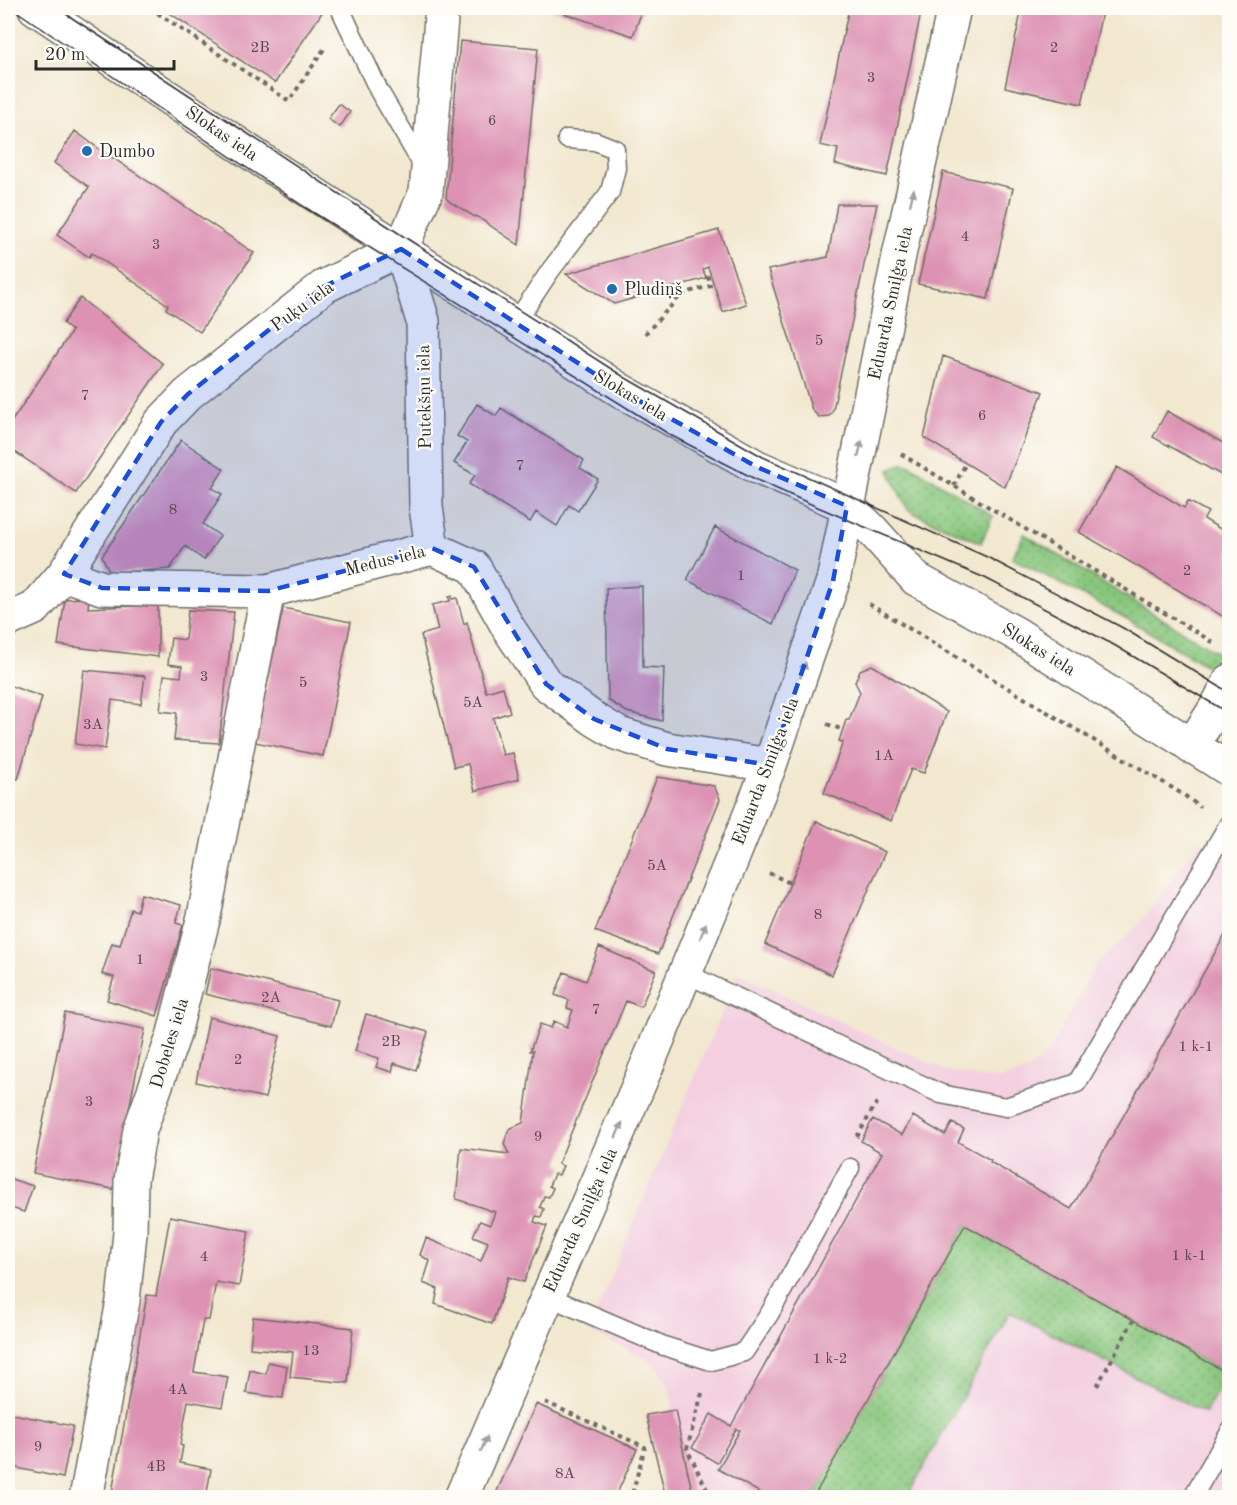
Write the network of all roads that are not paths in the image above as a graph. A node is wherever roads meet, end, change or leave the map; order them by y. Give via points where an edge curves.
1 (35, 8) edge
2 (340, 8) edge
3 (442, 8) edge
4 (954, 8) edge
5 (567, 139) dead end
6 (428, 173) junction
7 (401, 249) junction
8 (516, 322) junction
9 (847, 506) junction
10 (432, 548) junction
11 (64, 574) junction
12 (268, 591) junction
13 (8, 620) edge
14 (1230, 681) edge
15 (1191, 747) junction
16 (770, 765) junction
17 (1230, 770) edge
18 (1228, 825) edge
19 (685, 973) junction
20 (850, 1168) dead end
21 (546, 1296) junction
22 (1230, 1432) edge
23 (86, 1497) edge
24 (461, 1497) edge
25 (1192, 1497) edge

1 - 7 street, Slokas iela
2 - 6 lane via 379,91
3 - 6 street
9 -> 4 street, Eduarda Smiļģa iela
5 - 8 lane via 595,141 615,149 616,168 610,192
6 - 7 street via 426,192
7 - 8 street, Slokas iela
7 - 10 street, Putekšņu iela via 423,321 426,507
7 - 11 street, Puķu iela via 323,287 188,394 161,422
8 - 9 street, Slokas iela via 620,390 757,467
9 - 15 street, Slokas iela via 916,579 1015,633
16 -> 9 street, Eduarda Smiļģa iela via 833,581
10 - 12 street, Medus iela
10 - 16 street, Medus iela via 474,567 546,684 594,719 620,734 667,749
11 - 12 street, Medus iela via 102,588
11 - 13 street via 35,608
12 - 23 street, Dobeles iela via 204,916 174,1036 140,1131 131,1180 123,1301
14 - 15 street
15 - 17 street, Slokas iela
19 -> 16 street, Eduarda Smiļģa iela
18 - 19 lane via 1077,1083 1006,1107 941,1094
21 -> 19 street, Eduarda Smiļģa iela
20 - 21 lane via 770,1313 744,1352 711,1361 664,1346
24 -> 21 street, Eduarda Smiļģa iela
22 - 25 lane

